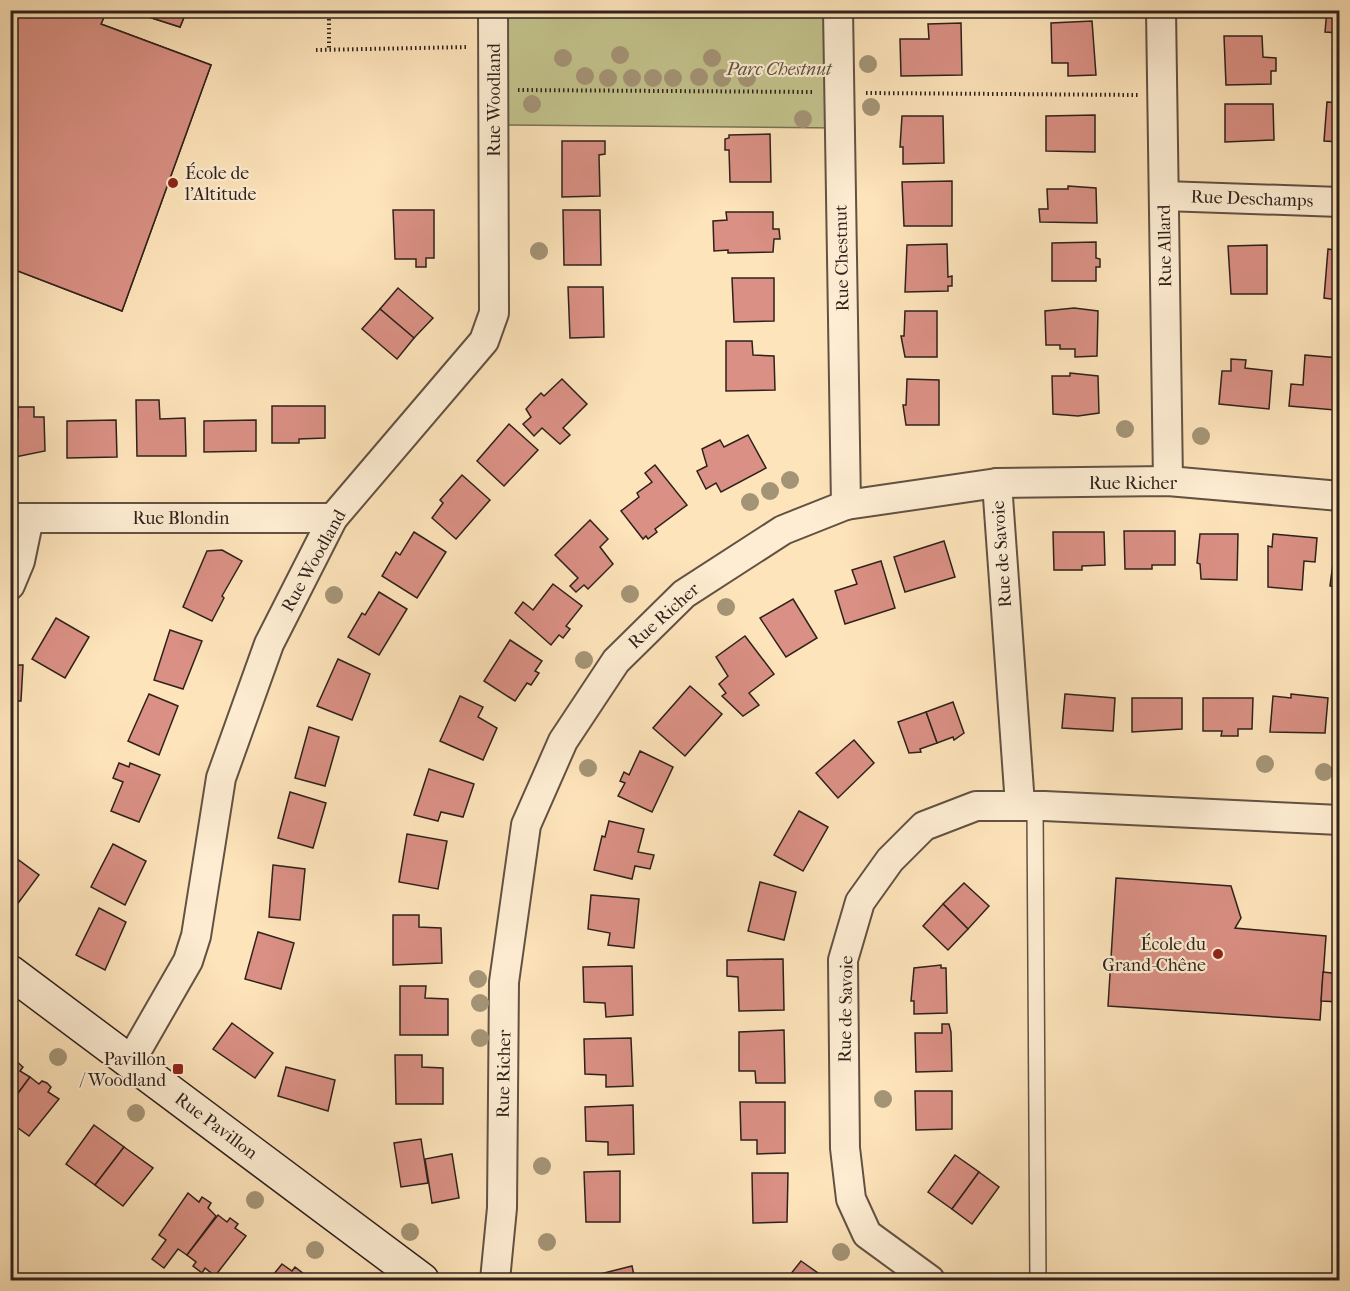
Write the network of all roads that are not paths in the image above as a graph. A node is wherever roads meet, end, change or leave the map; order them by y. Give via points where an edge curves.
1 (494, 10) edge
2 (838, 10) edge
3 (1161, 10) edge
4 (1164, 196) junction
5 (1340, 202) edge
6 (1168, 481) junction
7 (997, 483) junction
8 (1340, 496) edge
9 (846, 505) junction
10 (20, 518) edge
11 (333, 518) junction
12 (10, 585) edge
13 (1028, 805) junction
14 (1340, 820) edge
15 (10, 972) edge
16 (130, 1062) junction
17 (422, 1281) edge
18 (495, 1281) edge
19 (930, 1281) edge
20 (1038, 1281) edge

1 - 11 street, Rue Woodland via 494,313 484,341
2 - 9 street, Rue Chestnut
3 - 4 street, Rue Allard
4 - 5 street, Rue Deschamps
4 - 6 street, Rue Allard
6 - 7 street, Rue Richer
6 - 8 street, Rue Richer
7 - 9 street, Rue Richer
7 - 13 street, Rue de Savoie
9 - 18 street, Rue Richer via 783,530 684,594 616,661 559,751 526,825 504,982 502,1208
10 - 11 street, Rue Blondin
10 - 12 street, Rue Blondin via 20,561
11 - 16 street, Rue Woodland via 269,644 221,778 196,936 188,961
13 - 14 street, Rue de Savoie
13 - 19 street, Rue de Savoie via 976,806 924,826 890,860 860,902 843,960 845,1148 851,1199 867,1234
13 - 20 lane
15 - 16 street, Rue Pavillon
16 - 17 street, Rue Pavillon

